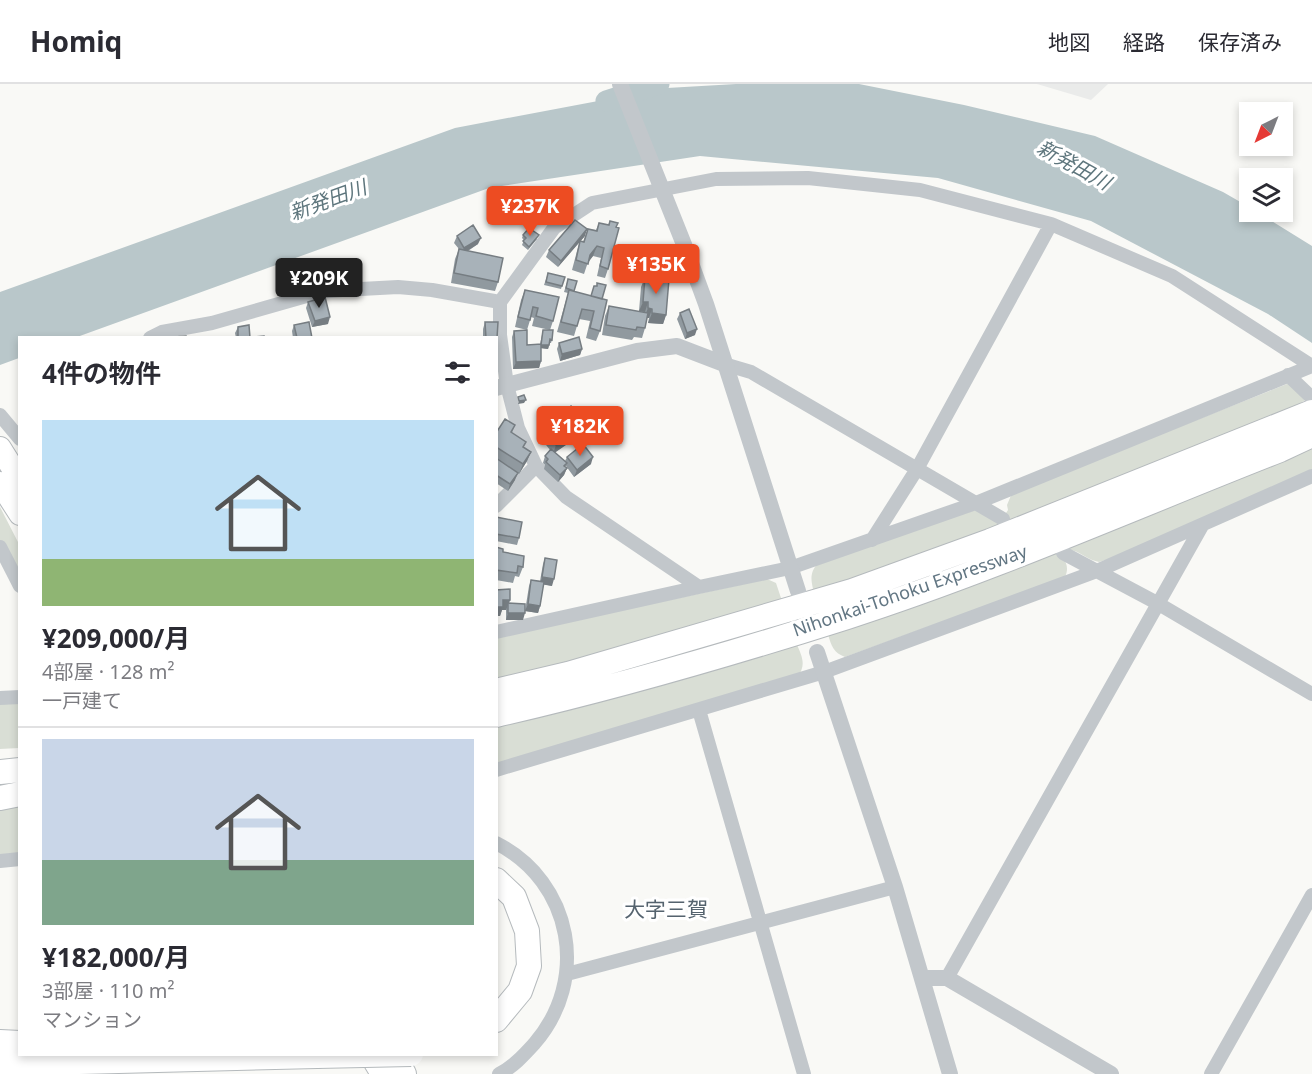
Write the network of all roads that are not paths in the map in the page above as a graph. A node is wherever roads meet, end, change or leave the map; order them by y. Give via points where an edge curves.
1 (620, 84) edge
2 (660, 184) junction
3 (1051, 224) junction
4 (500, 302) junction
5 (154, 336) edge
6 (724, 364) junction
7 (1312, 366) edge
8 (1288, 375) junction
9 (502, 386) edge
10 (1311, 404) edge
11 (0, 415) edge
12 (1312, 435) edge
13 (18, 437) edge
14 (0, 448) edge
15 (536, 466) junction
16 (917, 469) junction
17 (1312, 476) edge
18 (18, 477) edge
19 (0, 483) edge
20 (976, 503) junction
21 (498, 504) edge
22 (18, 511) edge
23 (1003, 519) dead end
24 (1203, 524) junction
25 (872, 540) junction
26 (0, 547) edge
27 (1063, 553) dead end
28 (790, 568) junction
29 (1097, 571) junction
30 (18, 582) edge
31 (699, 587) junction
32 (798, 591) dead end
33 (1157, 603) junction
34 (498, 632) edge
35 (817, 652) dead end
36 (824, 672) junction
37 (498, 691) edge
38 (1312, 694) edge
39 (18, 697) edge
40 (0, 698) edge
41 (699, 710) junction
42 (498, 715) edge
43 (0, 757) edge
44 (18, 757) edge
45 (498, 769) edge
46 (18, 770) edge
47 (0, 772) edge
48 (0, 793) edge
49 (18, 793) edge
50 (18, 794) edge
51 (0, 798) edge
52 (498, 844) edge
53 (18, 859) edge
54 (0, 861) edge
55 (498, 882) edge
56 (895, 887) junction
57 (1312, 895) edge
58 (498, 901) edge
59 (760, 923) junction
60 (567, 974) junction
61 (922, 978) junction
62 (947, 978) junction
63 (498, 1001) edge
64 (498, 1018) edge
65 (0, 1042) edge
66 (18, 1051) edge
67 (18, 1055) edge
68 (32, 1056) edge
69 (353, 1056) edge
70 (371, 1056) edge
71 (394, 1056) edge
72 (0, 1064) edge
73 (521, 1067) edge
74 (195, 1074) edge
75 (364, 1074) edge
76 (382, 1074) edge
77 (404, 1074) edge
78 (499, 1074) edge
79 (804, 1074) edge
80 (951, 1074) edge
81 (1111, 1074) edge
82 (1211, 1074) edge

1 - 2 street
2 - 3 street via 808,178 920,190
2 - 4 street via 592,203 554,228
2 - 6 street
3 - 7 street via 1172,276
3 - 16 street
4 - 5 street via 398,287 324,291
4 - 9 street
6 - 9 street via 677,346 637,351
6 - 16 street via 751,372
6 - 28 street
7 - 8 street
8 - 10 street
8 - 20 street
9 - 15 street
10 - 37 highway, Nihonkai-Tohoku Expressway via 990,541 852,591
11 - 13 street
12 - 42 highway, Nihonkai-Tohoku Expressway via 987,566 848,616 565,699
14 - 18 highway
15 - 21 street
15 - 31 street via 566,496
16 - 20 street
16 - 25 street
17 - 24 street
19 - 22 highway
20 - 23 street
20 - 25 street
24 - 29 street
24 - 33 street
25 - 28 street
26 - 30 street
27 - 29 street
28 - 31 street
28 - 32 street
29 - 33 street
29 - 36 street
31 - 34 street
33 - 38 street
33 - 62 street
35 - 36 street
36 - 41 street
36 - 56 street
39 - 40 street
41 - 45 street
41 - 59 street
43 - 44 highway
46 - 47 highway
48 - 49 highway
50 - 51 highway
52 - 60 street via 511,850 539,875 557,905 567,941
53 - 54 street
55 - 64 highway via 514,897 524,923 529,966 520,991
56 - 59 street
56 - 61 street
57 - 82 street
58 - 63 highway via 516,931 517,963 510,985
59 - 60 street
59 - 79 street
60 - 73 street via 559,1005
61 - 62 street
61 - 80 street
62 - 81 street
65 - 66 highway
67 - 72 highway
68 - 74 highway via 87,1072
69 - 75 highway
70 - 76 highway
71 - 77 highway
73 - 78 street

